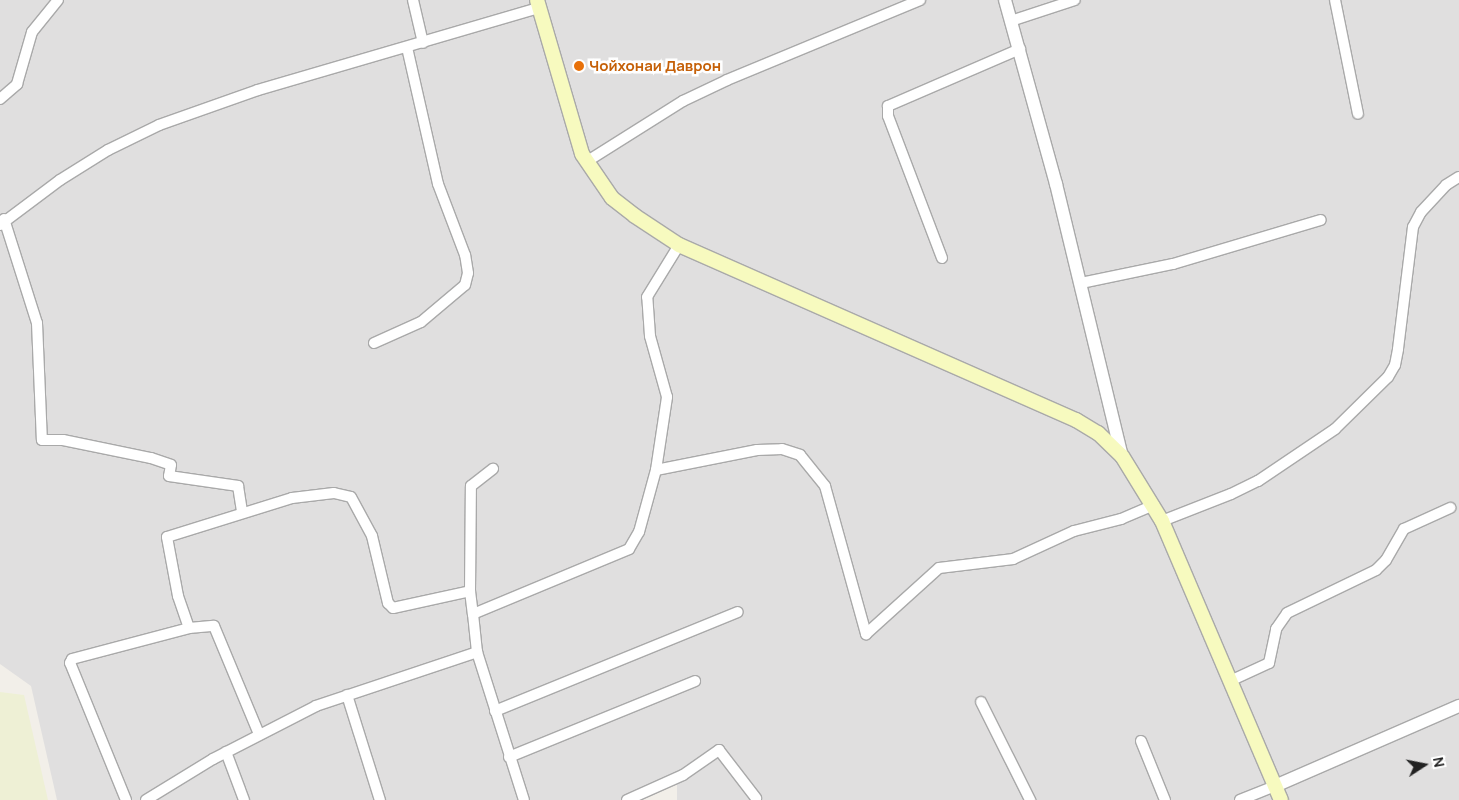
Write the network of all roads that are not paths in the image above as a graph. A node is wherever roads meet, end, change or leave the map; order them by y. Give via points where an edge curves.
1 (58, 0) edge
2 (413, 0) edge
3 (920, 0) edge
4 (1006, 0) edge
5 (1075, 0) edge
6 (1334, 0) edge
7 (537, 4) edge
8 (1012, 21) junction
9 (423, 43) junction
10 (407, 47) junction
11 (1020, 49) junction
12 (0, 99) edge
13 (1358, 114) dead end
14 (586, 162) junction
15 (1459, 177) edge
16 (1321, 220) dead end
17 (2, 222) edge
18 (679, 245) junction
19 (942, 258) dead end
20 (1082, 284) junction
21 (374, 343) dead end
22 (1122, 456) junction
23 (493, 469) dead end
24 (656, 470) junction
25 (1154, 505) junction
26 (1450, 508) dead end
27 (242, 512) junction
28 (1162, 521) junction
29 (470, 591) junction
30 (738, 612) dead end
31 (473, 614) junction
32 (190, 628) junction
33 (477, 652) junction
34 (1230, 681) junction
35 (695, 682) dead end
36 (347, 695) junction
37 (981, 702) dead end
38 (1459, 706) edge
39 (494, 711) junction
40 (259, 734) junction
41 (1141, 741) dead end
42 (226, 752) junction
43 (509, 757) junction
44 (1275, 786) junction
45 (756, 798) dead end
46 (126, 800) edge
47 (146, 800) edge
48 (244, 800) edge
49 (380, 800) edge
50 (524, 800) edge
51 (626, 800) edge
52 (1030, 800) edge
53 (1165, 800) edge
54 (1240, 800) edge
55 (1281, 800) edge

1 - 12 street via 32,32 17,84
2 - 9 street
3 - 14 street via 684,101
4 - 8 street
5 - 8 street
6 - 13 street
7 - 9 street
7 - 14 main road
8 - 11 street
9 - 10 street
10 - 17 street via 258,90 159,125 108,150
10 - 21 street via 438,184 465,255 468,273 465,285 421,322
11 - 19 street via 888,106 888,116
11 - 20 street
14 - 18 main road via 612,198
15 - 28 street via 1446,185 1421,212 1413,227 1398,349 1395,365 1388,377 1335,429 1258,481
16 - 20 street via 1173,264
17 - 27 street via 37,322 42,440 62,440 150,458 171,465 169,476 238,486
18 - 22 main road via 1067,416 1098,434
18 - 24 street via 647,297 650,336 667,397
20 - 22 street
22 - 25 main road
23 - 29 street via 471,486
24 - 25 street via 757,450 782,449 800,456 825,486 866,634 939,568 1013,559 1074,531 1121,519
24 - 31 street via 638,532 629,549
25 - 28 main road
26 - 34 street via 1404,529 1386,560 1376,570 1287,613 1276,629 1269,662
27 - 29 street via 292,498 342,493 351,497 372,536 390,607
27 - 32 street via 167,537 178,596
28 - 34 main road
29 - 31 street
30 - 39 street
31 - 33 street
32 - 40 street via 214,626 217,630
32 - 46 street via 78,656 70,663
33 - 36 street
33 - 39 street
34 - 44 main road
35 - 43 street
36 - 40 street
36 - 49 street
37 - 52 street
38 - 44 street
39 - 43 street
40 - 42 street
41 - 53 street
42 - 47 street
42 - 48 street
43 - 50 street
44 - 54 street
44 - 55 main road
45 - 51 street via 719,750 683,775

